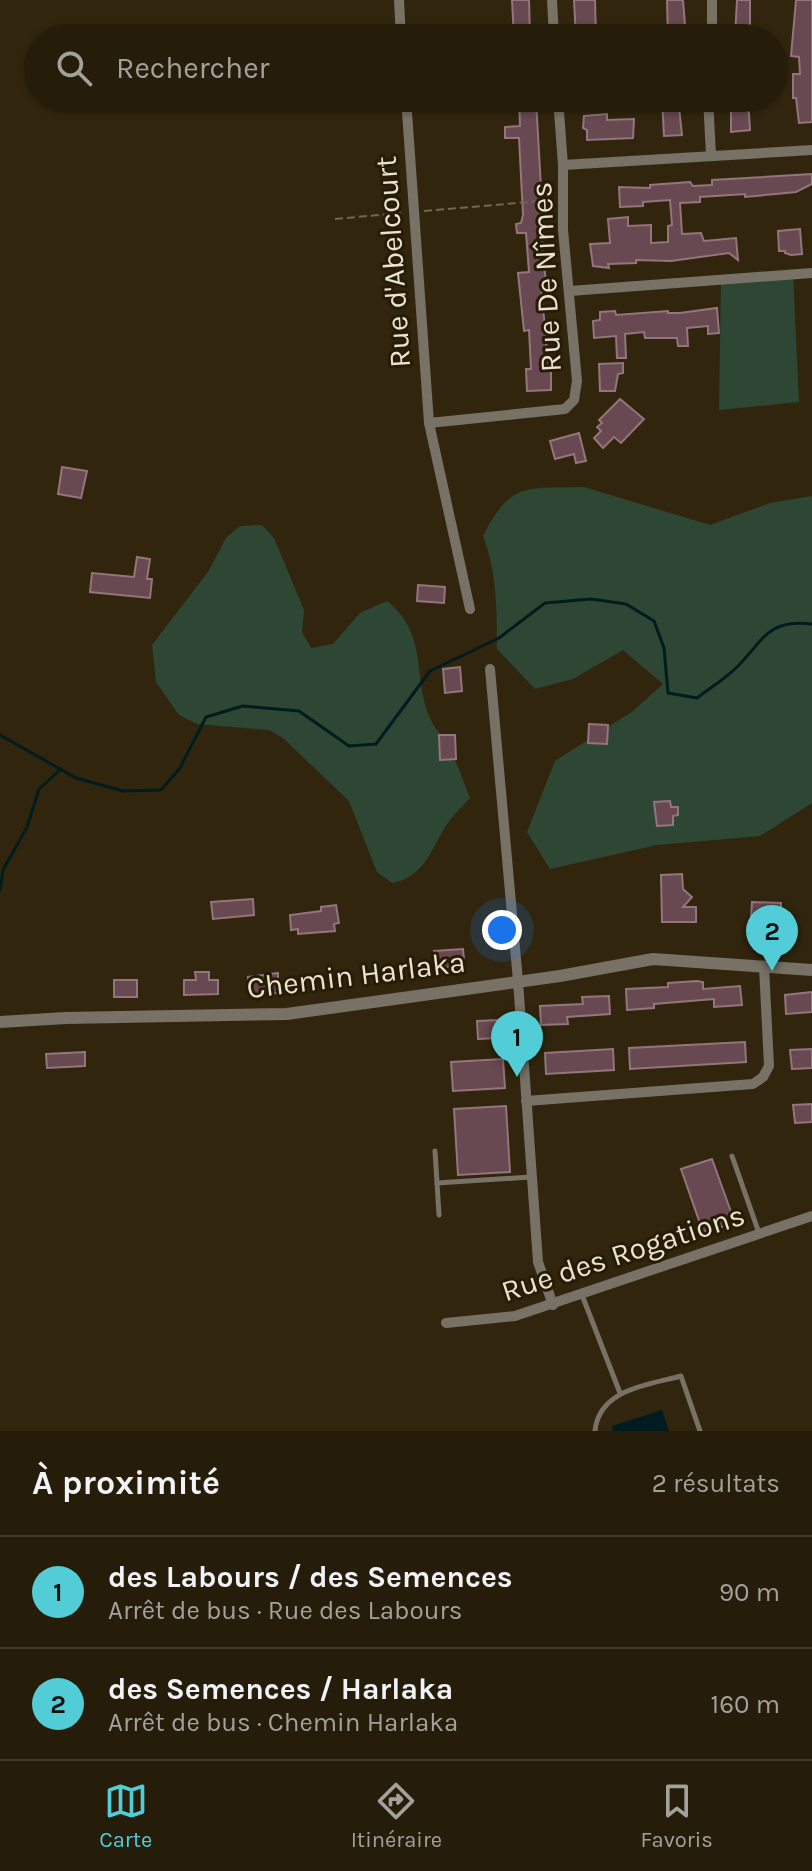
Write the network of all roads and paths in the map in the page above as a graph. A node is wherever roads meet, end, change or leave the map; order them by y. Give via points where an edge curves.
1 (399, 0) edge
2 (552, 0) edge
3 (712, 0) edge
4 (400, 24) edge
5 (553, 24) edge
6 (712, 24) edge
7 (407, 112) edge
8 (559, 112) edge
9 (709, 112) edge
10 (812, 150) edge
11 (711, 155) junction
12 (563, 165) junction
13 (563, 199) junction
14 (414, 212) junction
15 (335, 219) dead end
16 (812, 273) edge
17 (570, 291) junction
18 (429, 423) junction
19 (470, 609) dead end
20 (490, 669) dead end
21 (764, 967) junction
22 (812, 970) edge
23 (518, 981) junction
24 (0, 1022) edge
25 (526, 1101) junction
26 (435, 1151) dead end
27 (732, 1156) dead end
28 (532, 1177) junction
29 (437, 1183) junction
30 (439, 1215) dead end
31 (812, 1216) edge
32 (759, 1234) junction
33 (582, 1295) junction
34 (553, 1305) junction
35 (446, 1323) dead end
36 (620, 1393) junction
37 (595, 1431) edge
38 (700, 1431) edge

1 - 4 street
2 - 5 street
3 - 6 street
7 - 14 street, Rue d'Abelcourt
8 - 12 street, Rue De Nîmes
9 - 11 street
10 - 11 street
11 - 12 street
12 - 13 street, Rue De Nîmes
13 - 14 path
13 - 17 street, Rue De Nîmes
14 - 15 path
14 - 18 street, Rue d'Abelcourt
16 - 17 street
17 - 18 street, Rue De Nîmes via 577,381 574,400 565,409
18 - 19 street, Rue d'Abelcourt
20 - 23 street
21 - 22 street, Chemin Harlaka
21 - 23 street, Chemin Harlaka via 653,959
21 - 25 street via 769,1066 753,1084
23 - 24 street, Chemin Harlaka via 287,1014
23 - 25 street
25 - 28 street
26 - 29 lane
27 - 32 lane
28 - 29 lane
28 - 34 street via 538,1262
29 - 30 lane
31 - 32 street, Rue des Rogations
32 - 33 street, Rue des Rogations
33 - 34 street, Rue des Rogations
33 - 36 lane
34 - 35 street, Rue des Rogations via 515,1316
36 - 37 lane via 596,1420
36 - 38 lane via 681,1376

